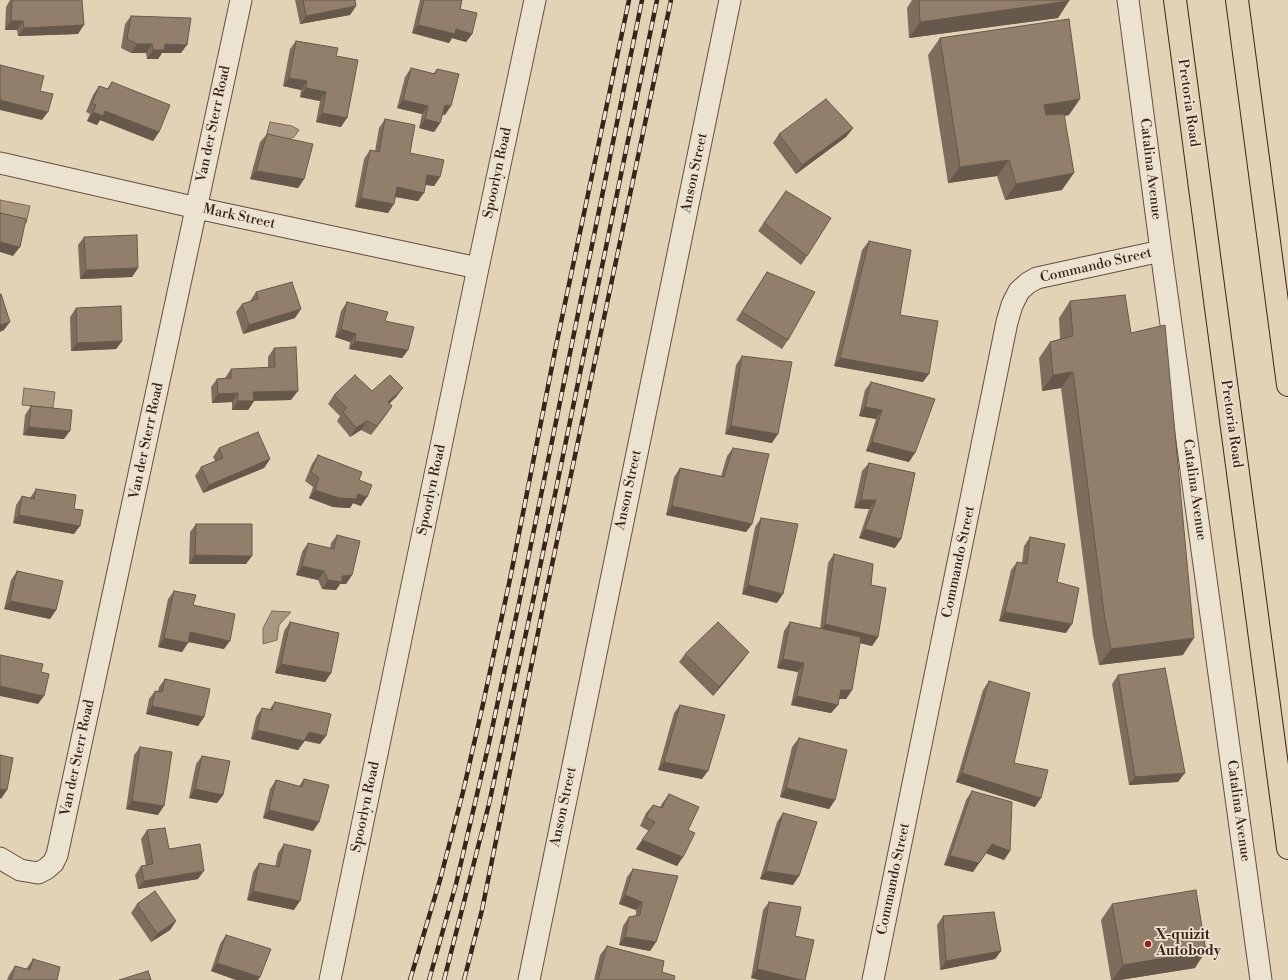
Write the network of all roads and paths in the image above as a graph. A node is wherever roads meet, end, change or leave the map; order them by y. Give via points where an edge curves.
1 (240, 0) edge
2 (535, 0) edge
3 (730, 0) edge
4 (1128, 0) edge
5 (1175, 0) edge
6 (1237, 0) edge
7 (0, 163) edge
8 (197, 208) junction
9 (1161, 250) junction
10 (478, 268) junction
11 (1288, 385) edge
12 (1288, 848) edge
13 (0, 858) edge
14 (330, 980) edge
15 (529, 980) edge
16 (873, 980) edge
17 (1261, 980) edge

1 - 8 street, Van der Sterr Road
2 - 10 street, Spoorlyn Road
3 - 15 street, Anson Street
4 - 9 street, Catalina Avenue
5 - 12 main road, Pretoria Road
6 - 11 main road
7 - 8 street, Mark Street
8 - 10 street, Mark Street
8 - 13 street, Van der Sterr Road via 57,854 53,863 38,873 20,870
9 - 16 street, Commando Street via 1037,278 1019,292 1012,305
9 - 17 street, Catalina Avenue
10 - 14 street, Spoorlyn Road

